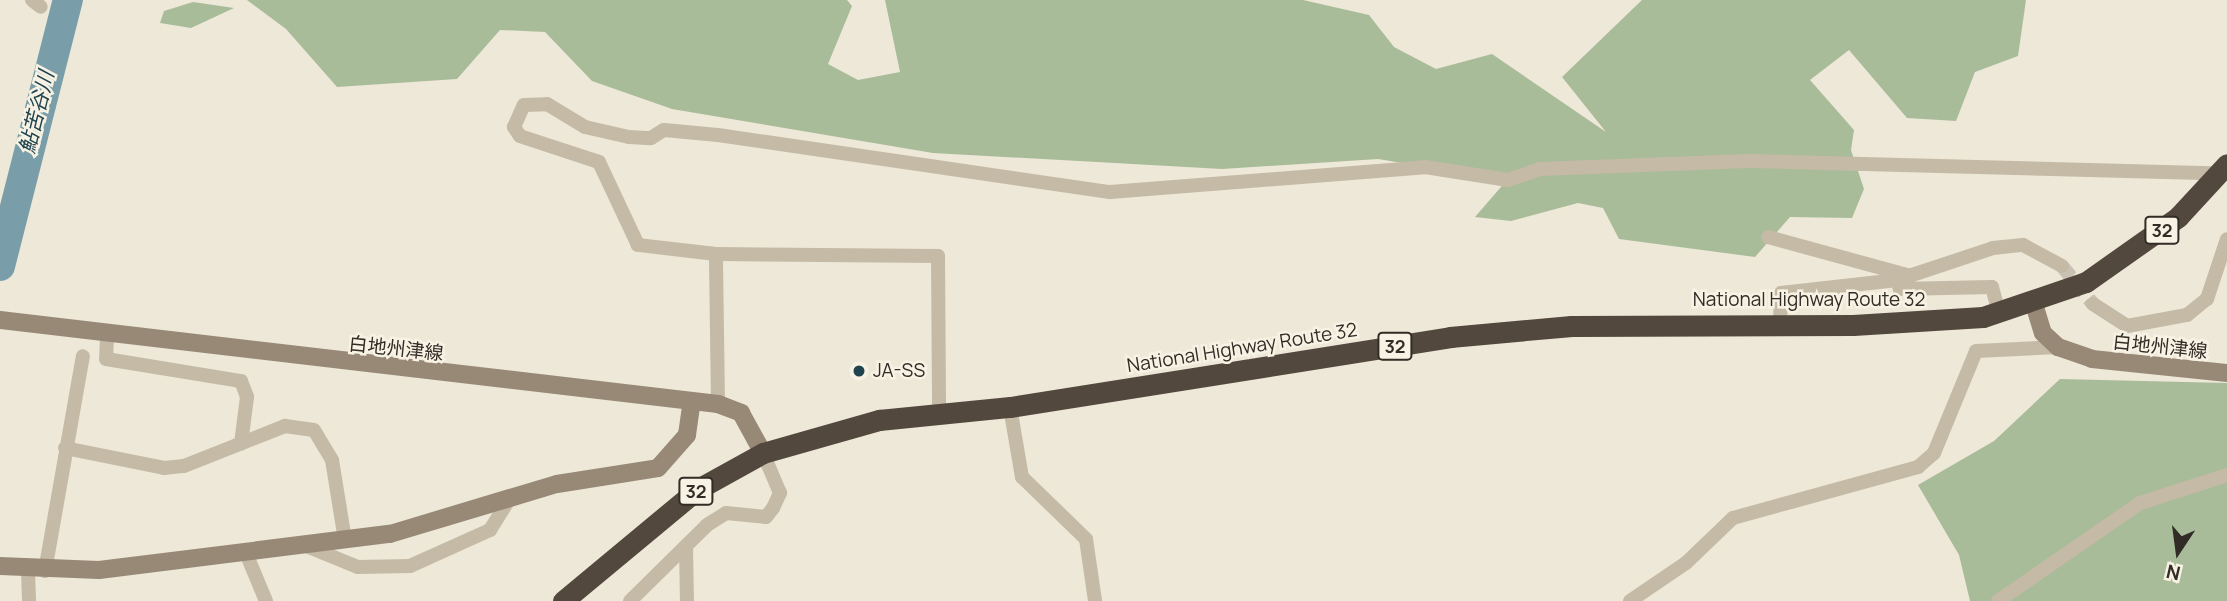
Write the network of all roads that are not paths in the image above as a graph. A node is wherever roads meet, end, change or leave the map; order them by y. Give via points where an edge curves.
1 (2227, 164) edge
2 (2227, 174) edge
3 (1768, 237) dead end
4 (2227, 239) edge
5 (716, 254) junction
6 (2062, 266) tunnel mouth
7 (1904, 278) junction
8 (2034, 304) junction
9 (2093, 304) tunnel mouth
10 (1999, 314) junction
11 (0, 320) edge
12 (1780, 324) junction
13 (107, 335) junction
14 (2058, 347) junction
15 (83, 356) dead end
16 (2227, 373) edge
17 (692, 401) junction
18 (718, 404) junction
19 (1010, 407) junction
20 (939, 413) junction
21 (241, 444) junction
22 (65, 448) junction
23 (762, 453) junction
24 (2227, 475) edge
25 (506, 504) junction
26 (345, 540) junction
27 (304, 545) junction
28 (686, 546) junction
29 (246, 553) junction
30 (22, 569) edge
31 (29, 601) edge
32 (266, 601) edge
33 (562, 601) edge
34 (630, 601) edge
35 (687, 601) edge
36 (1095, 601) edge
37 (1630, 601) edge
38 (1998, 601) edge

1 - 8 highway, National Highway Route 32 / 32, bridge via 2159,233 2086,282
2 - 5 street via 1748,161 1540,169 1508,180 1425,167 1110,192 718,135 664,130 650,138 629,137 585,127 547,104 524,106 514,127 520,136 599,162 638,245
3 - 7 street
4 - 9 street via 2207,299 2187,314 2127,326
5 - 18 street
5 - 20 street via 938,256
6 - 7 street via 2036,249 2010,245
7 - 10 street via 1900,289 1992,287
7 - 12 street via 1781,293
8 - 10 highway, National Highway Route 32 / 32
8 - 14 main road via 2043,333
10 - 12 highway, National Highway Route 32 / 32 via 1922,324
11 - 13 main road, 白地州津線
12 - 19 highway, National Highway Route 32 / 32 via 1626,324 1450,337
13 - 17 main road, 白地州津線
13 - 21 street via 106,359 240,381 247,397
14 - 16 main road, 白地州津線 via 2130,368
14 - 37 street via 1976,351 1934,453 1917,467 1734,518 1695,556
15 - 22 street
17 - 18 main road, 白地州津線
17 - 25 main road via 687,435 658,468 557,484
18 - 23 main road, 白地州津線 via 741,413
19 - 20 highway, National Highway Route 32 / 32
19 - 36 street via 1023,477 1086,539
20 - 23 highway, National Highway Route 32 / 32 via 879,420
21 - 22 street via 164,468
21 - 26 street via 285,426 314,430 332,460
22 - 30 street
23 - 28 street via 780,493 766,517 726,513
23 - 33 highway, National Highway Route 32 / 32 via 698,489
24 - 38 street via 2140,503
25 - 26 main road
25 - 27 street via 490,530 410,566 358,567
26 - 27 main road
27 - 29 main road
28 - 34 street
28 - 35 street
29 - 30 main road
29 - 32 street
30 - 31 street

